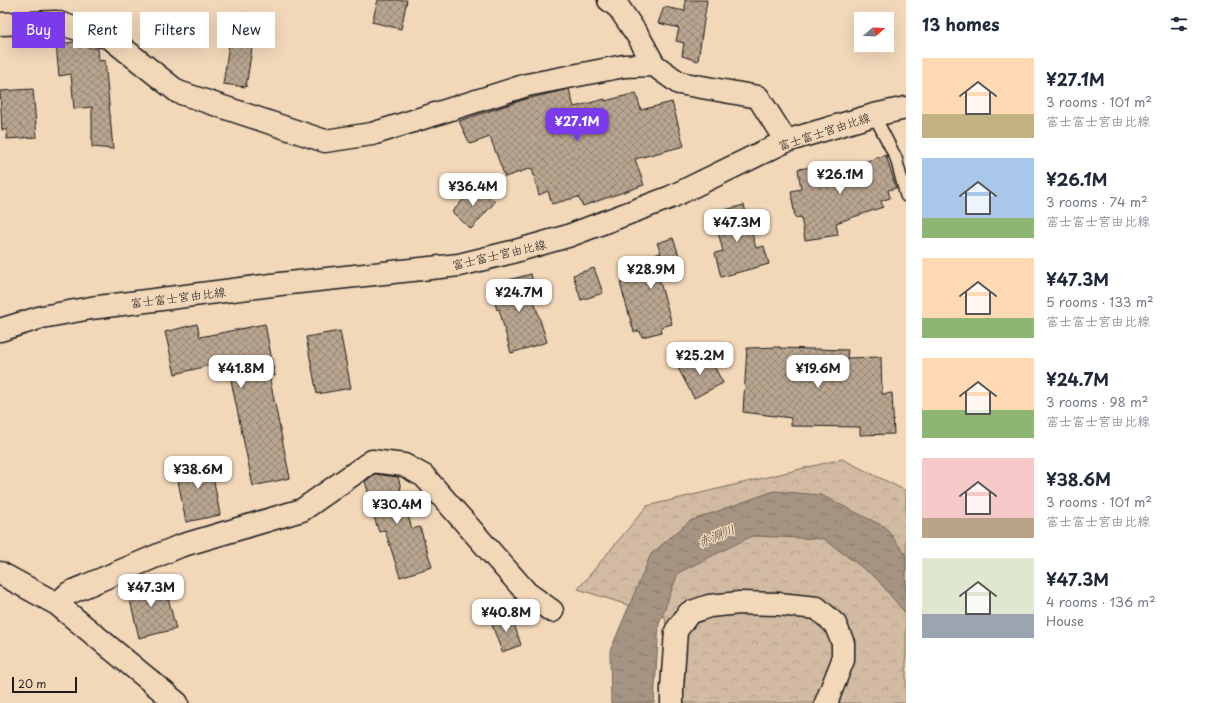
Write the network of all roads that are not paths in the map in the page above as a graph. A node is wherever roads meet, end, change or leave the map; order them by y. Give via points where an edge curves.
1 (619, 3) edge
2 (0, 24) edge
3 (654, 65) junction
4 (906, 108) edge
5 (874, 115) junction
6 (786, 141) junction
7 (906, 196) edge
8 (0, 330) edge
9 (0, 573) edge
10 (57, 604) junction
11 (552, 611) dead end
12 (177, 703) edge
13 (672, 703) edge
14 (826, 703) edge

1 - 3 street
2 - 3 street via 56,22 110,38 178,92 325,141 372,134 527,84 624,66
3 - 6 street via 679,82 758,97
4 - 5 street, 富士富士宮由比線
5 - 6 street, 富士富士宮由比線
5 - 7 lane via 896,158
6 - 8 street, 富士富士宮由比線 via 672,197 568,236 459,265 91,308 42,317
9 - 10 street
10 - 11 street via 69,593 180,546 302,510 372,461 404,464 424,476 527,593
10 - 12 street
13 - 14 street via 676,632 689,613 709,606 740,603 817,608 835,624 843,643 843,660

